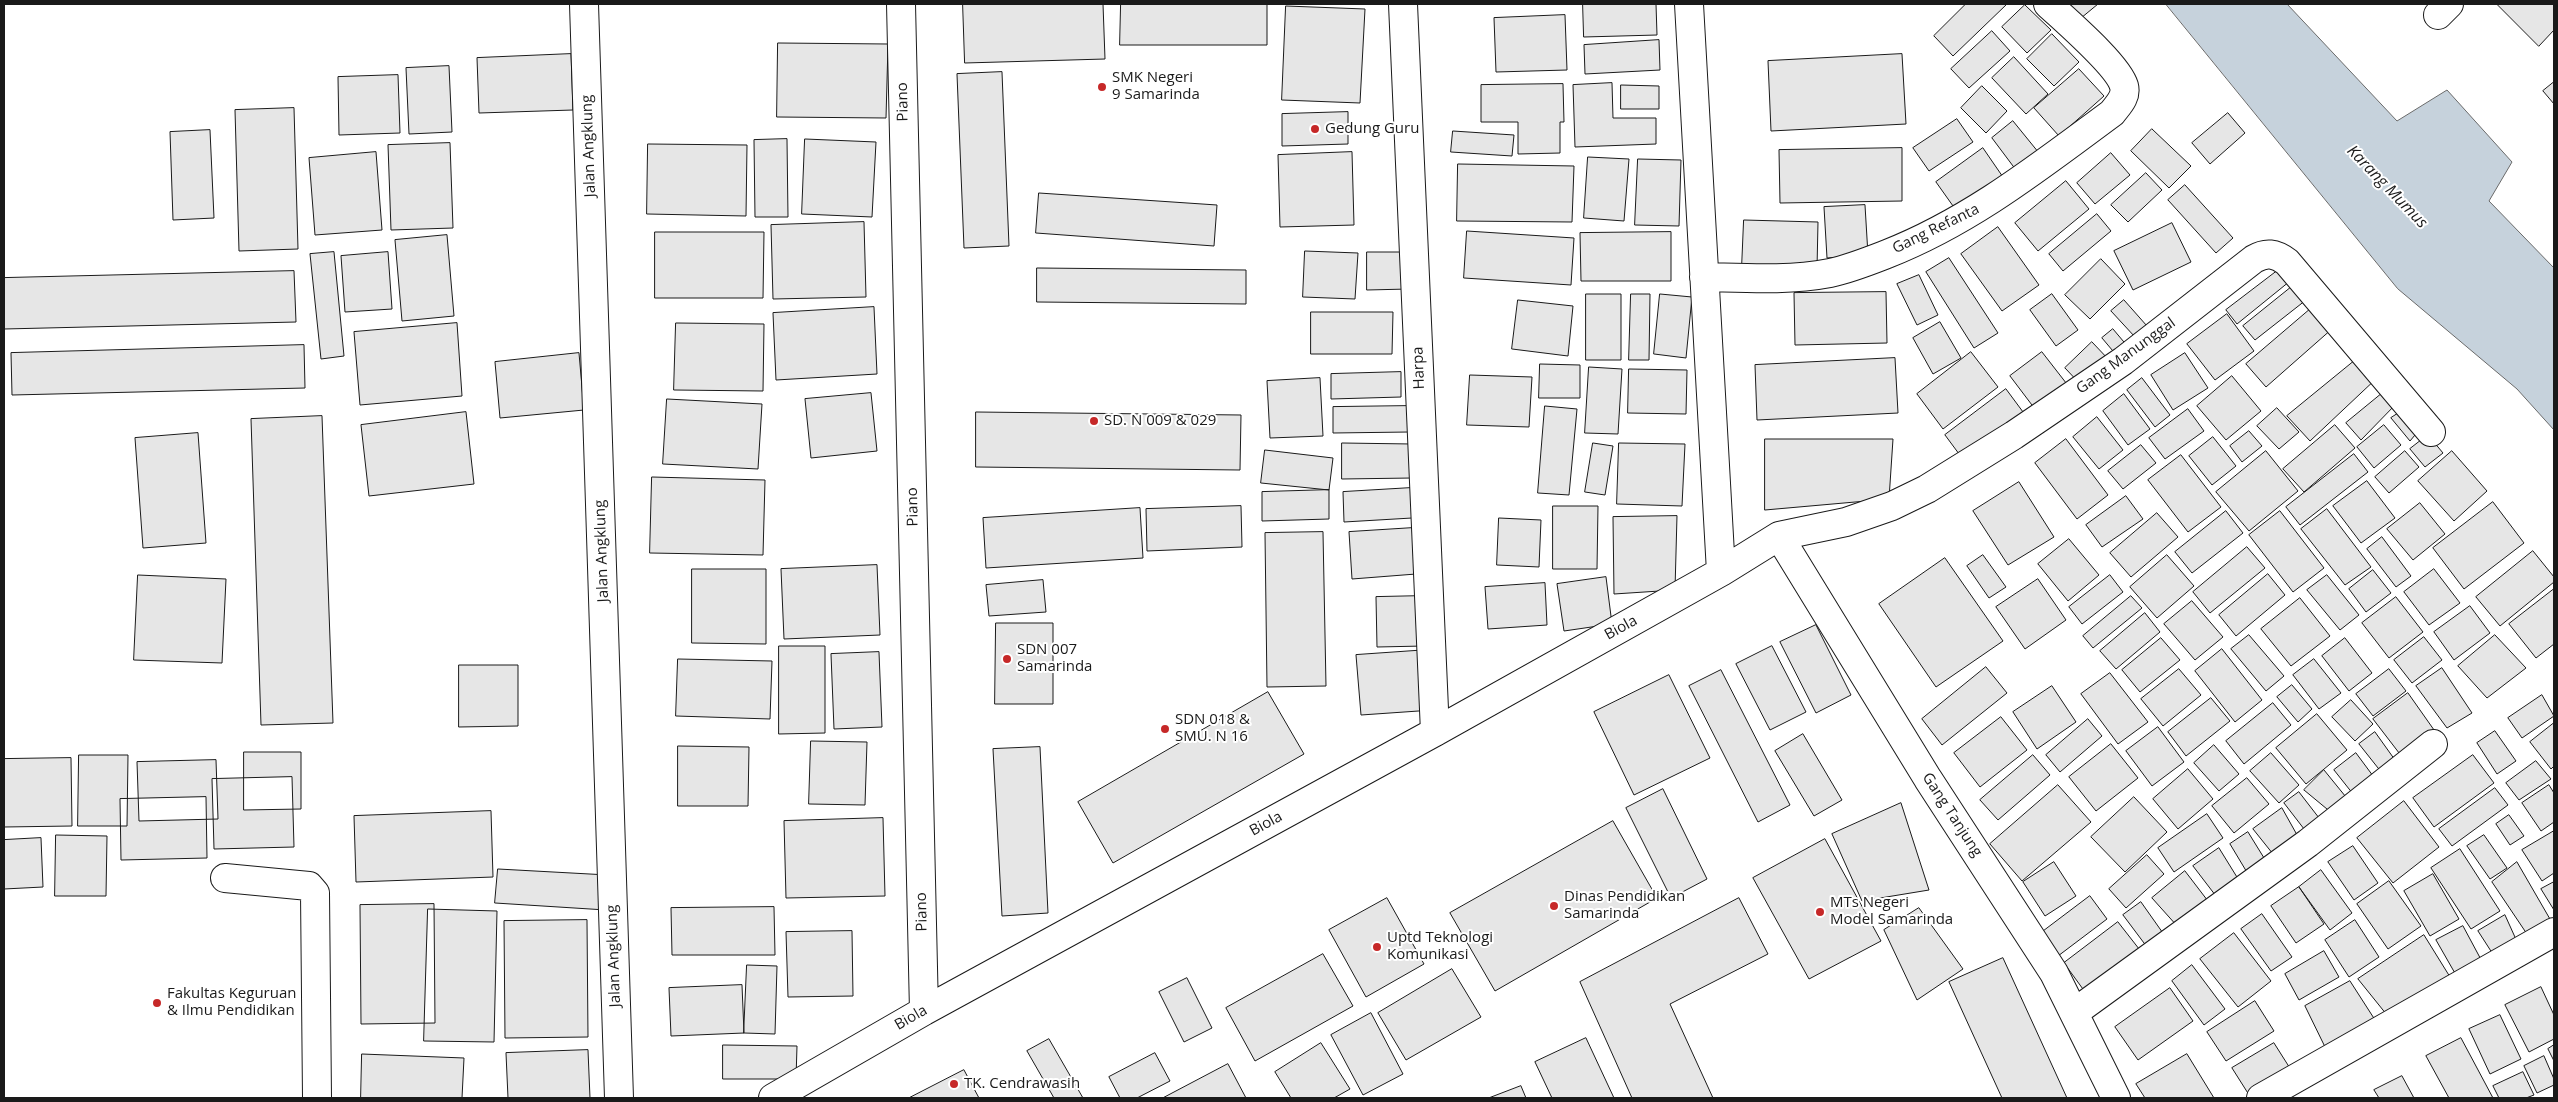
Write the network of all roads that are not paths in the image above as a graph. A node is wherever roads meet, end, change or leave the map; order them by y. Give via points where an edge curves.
1 (584, 4) edge
2 (901, 4) edge
3 (1403, 4) edge
4 (1689, 4) edge
5 (2048, 4) edge
6 (1704, 277) junction
7 (2431, 432) dead end
8 (1769, 542) junction
9 (1721, 572) junction
10 (1435, 732) junction
11 (2433, 744) dead end
12 (225, 878) dead end
13 (2554, 932) edge
14 (924, 1010) junction
15 (2075, 1012) junction
16 (317, 1098) edge
17 (619, 1098) edge
18 (773, 1098) edge
19 (2116, 1098) edge
20 (2261, 1098) edge

1 - 17 street, Jalan Angklung
2 - 14 street, Piano
3 - 10 street, Harpa
4 - 6 street
5 - 6 street, Gang Refanta via 2104,59 2124,86 2124,97 2112,113 1982,207 1918,242 1862,264 1831,272 1771,279
6 - 9 street
7 - 8 street, Gang Manunggal via 2287,262 2269,253 2254,259 2123,361 2014,435 1926,489 1892,506 1846,522
8 - 9 street, Biola
8 - 15 street, Gang Tanjung via 1928,779 2054,973
9 - 10 street, Biola
10 - 14 street, Biola
11 - 15 street via 2308,843
12 - 16 street via 309,886 315,893
13 - 20 street
14 - 18 street, Biola
15 - 19 street, Gang Tanjung

